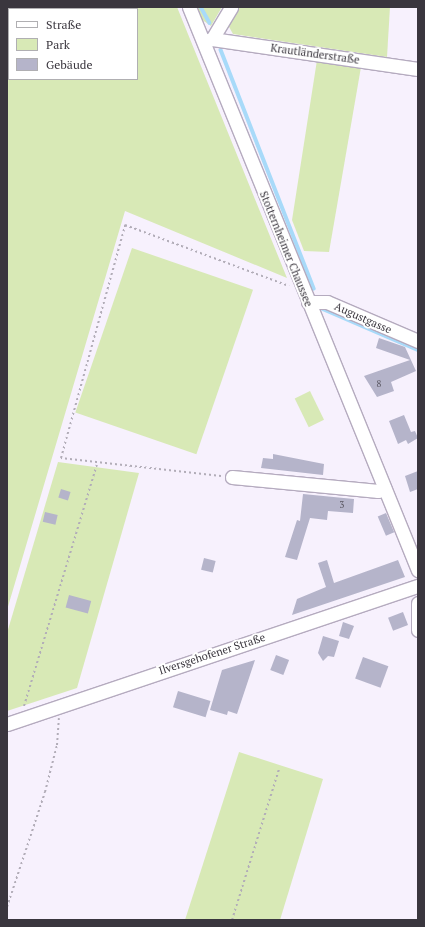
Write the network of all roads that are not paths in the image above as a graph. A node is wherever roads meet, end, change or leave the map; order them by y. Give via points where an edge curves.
1 (231, 7) edge
2 (189, 8) edge
3 (208, 40) junction
4 (418, 69) edge
5 (308, 302) junction
6 (418, 341) edge
7 (232, 477) road end
8 (384, 488) junction
9 (418, 570) edge
10 (418, 586) edge
11 (418, 603) edge
12 (418, 630) edge
13 (7, 724) edge

1 - 3 street
2 - 3 street, Stotternheimer Chaussee
3 - 4 street, Krautländerstraße
3 - 5 street, Stotternheimer Chaussee
5 - 6 street, Augustgasse via 327,302
5 - 8 street, Stotternheimer Chaussee
7 - 8 street via 378,491
8 - 9 street, Stotternheimer Chaussee
10 - 13 street, Ilversgehofener Straße
11 - 12 street

